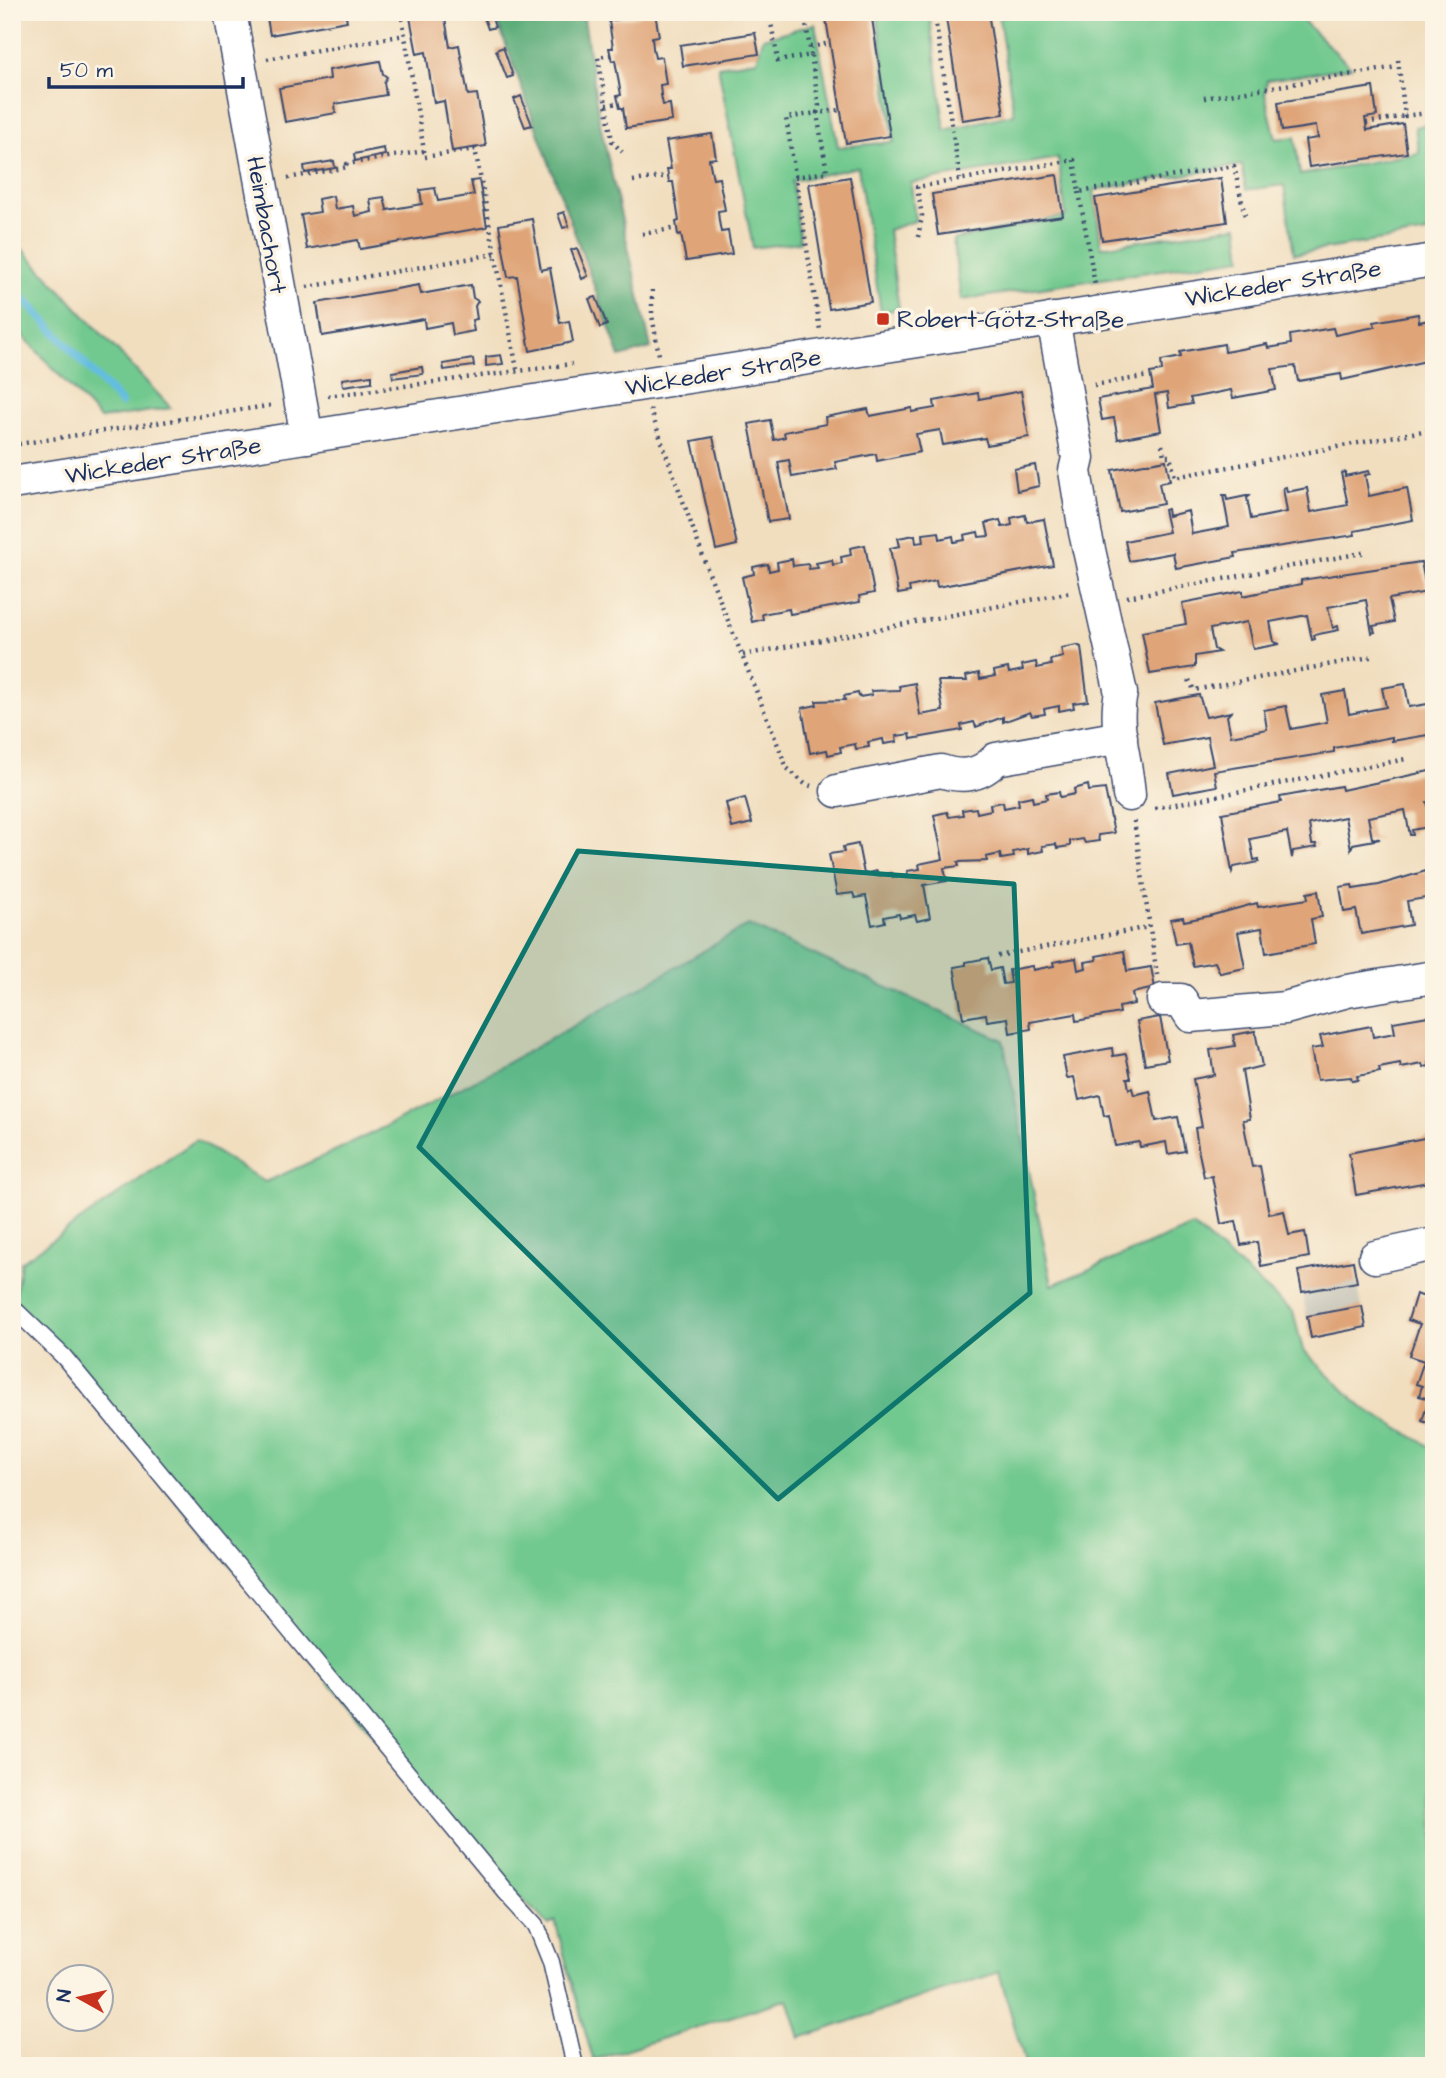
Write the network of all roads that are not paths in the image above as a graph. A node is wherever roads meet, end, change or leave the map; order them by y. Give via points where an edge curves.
1 (230, 12) edge
2 (1434, 260) edge
3 (1053, 319) junction
4 (307, 437) junction
5 (12, 483) edge
6 (1121, 737) junction
7 (837, 791) road end
8 (1138, 805) road end
9 (1434, 977) edge
10 (1163, 1000) road end
11 (1434, 1244) edge
12 (1375, 1256) dead end
13 (12, 1307) edge
14 (575, 2066) edge

1 - 4 street, Heimbachort
2 - 3 street, Wickeder Straße
3 - 4 street, Wickeder Straße via 650,374
3 - 6 street via 1078,458 1075,471 1121,693 1116,714
4 - 5 street, Wickeder Straße
6 - 7 street via 996,759 985,771 957,777 940,771
6 - 8 street
9 - 10 street via 1347,991 1284,1008 1191,1016 1181,1000
11 - 12 street
13 - 14 lane via 64,1357 536,1925 551,1962

